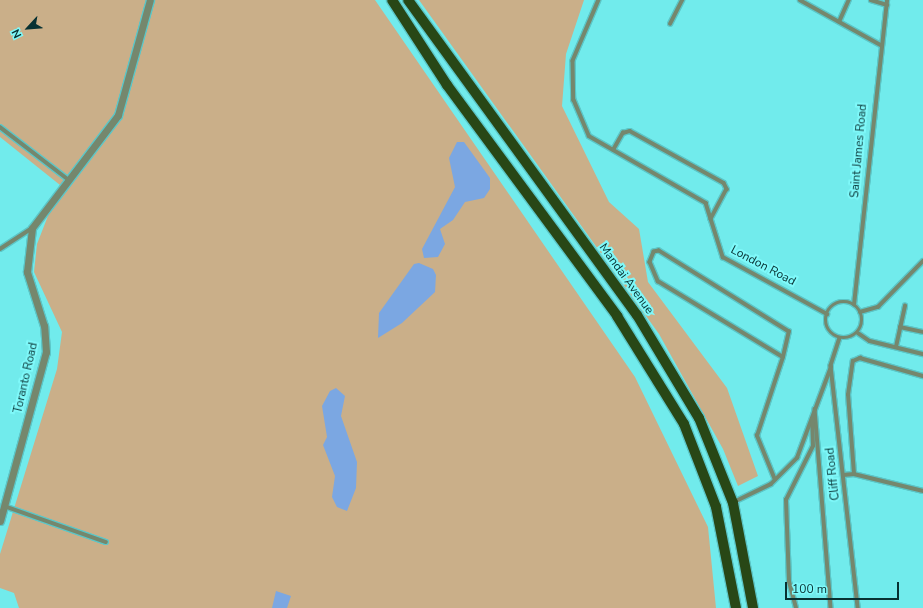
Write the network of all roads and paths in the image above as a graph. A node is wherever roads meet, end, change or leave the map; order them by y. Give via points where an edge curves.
1 (150, 0) edge
2 (392, 0) edge
3 (408, 0) edge
4 (599, 0) edge
5 (682, 0) edge
6 (800, 0) edge
7 (849, 0) edge
8 (871, 0) edge
9 (887, 0) edge
10 (886, 5) junction
11 (839, 22) junction
12 (670, 24) dead end
13 (881, 45) junction
14 (0, 127) edge
15 (613, 150) junction
16 (69, 180) junction
17 (711, 219) junction
18 (32, 228) junction
19 (0, 249) edge
20 (923, 261) edge
21 (854, 305) junction
22 (905, 306) dead end
23 (860, 312) junction
24 (827, 314) junction
25 (900, 327) junction
26 (923, 332) edge
27 (858, 333) junction
28 (840, 338) junction
29 (896, 347) junction
30 (923, 354) edge
31 (783, 357) junction
32 (831, 366) junction
33 (923, 376) edge
34 (815, 409) junction
35 (812, 419) junction
36 (854, 474) junction
37 (843, 475) junction
38 (776, 480) junction
39 (923, 491) edge
40 (733, 503) junction
41 (4, 506) junction
42 (0, 521) edge
43 (106, 542) dead end
44 (736, 608) edge
45 (753, 608) edge
46 (796, 608) edge
47 (831, 608) edge
48 (858, 608) edge

1 - 16 street via 118,115
2 - 44 main road via 448,85 617,316 684,424 716,507
3 - 40 main road, Mandai Avenue via 638,315 699,418
4 - 15 lane, London Road via 573,61 574,100 586,129 596,141
5 - 12 lane
6 - 11 lane
7 - 11 lane
8 - 10 lane
9 - 10 lane, Saint James Road
10 - 13 lane, Saint James Road
11 - 13 lane
13 - 21 lane, Saint James Road
14 - 16 lane
15 - 17 lane, London Road via 706,203
15 - 17 lane via 623,133 630,131 724,183 727,189
16 - 18 street
17 - 24 lane, London Road via 723,257
18 - 19 lane
18 - 41 street, Toranto Road via 27,272 44,326 46,352
20 - 23 lane via 878,307
21 - 23 lane
21 - 24 lane via 839,303
22 - 25 lane
23 - 27 lane via 862,323
24 - 28 lane via 830,331
25 - 26 lane
25 - 29 lane
27 - 28 lane
27 - 29 lane via 870,341
28 - 32 lane, Cliff Road
29 - 30 lane
31 - 31 lane via 658,281 650,262 654,252 659,251 787,329 789,332
31 - 38 lane via 757,436
32 - 34 lane
32 - 37 lane, Cliff Road
33 - 36 lane via 860,358 853,361 848,395
34 - 35 lane
34 - 47 lane
35 - 38 lane via 797,458
35 - 46 lane via 813,446 786,500 789,582
36 - 37 lane
36 - 39 lane
37 - 48 lane, Cliff Road
38 - 40 lane
40 - 45 main road, Mandai Avenue
41 - 42 street, Toranto Road
41 - 43 lane

